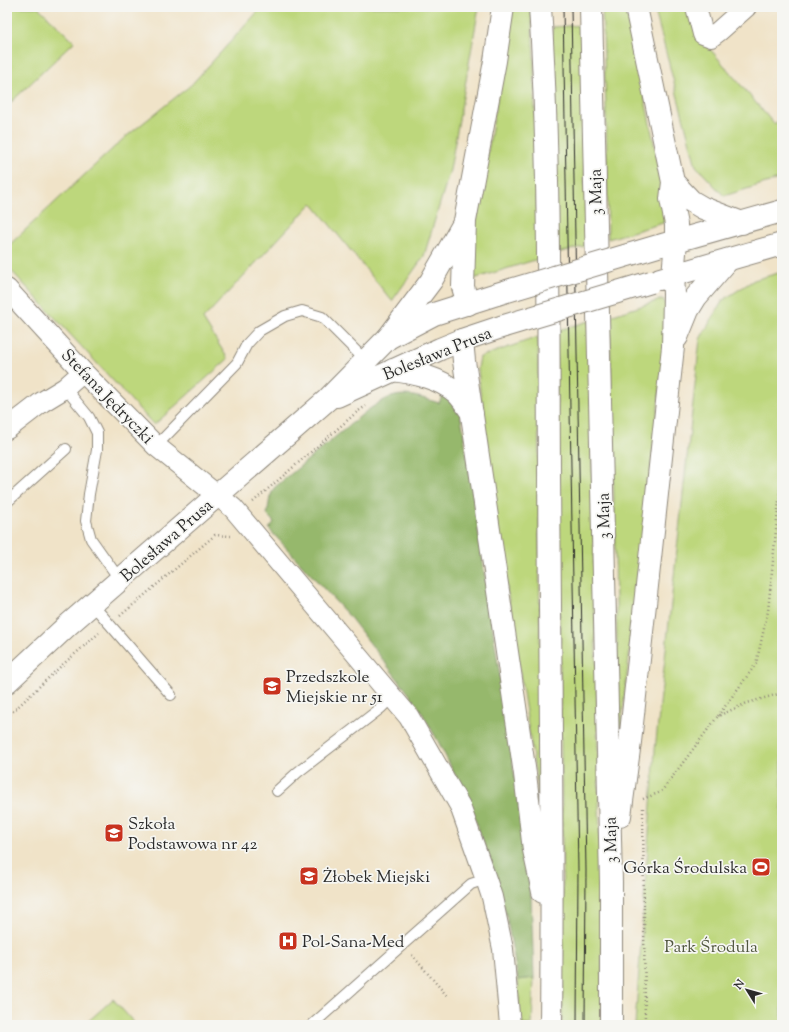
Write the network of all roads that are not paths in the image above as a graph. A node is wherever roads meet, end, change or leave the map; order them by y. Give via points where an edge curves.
1 (503, 7) edge
2 (540, 7) edge
3 (591, 7) edge
4 (636, 7) edge
5 (696, 7) edge
6 (746, 7) edge
7 (673, 182) junction
8 (782, 211) edge
9 (465, 221) junction
10 (742, 223) junction
11 (667, 244) junction
12 (782, 244) edge
13 (728, 260) junction
14 (672, 275) junction
15 (7, 289) edge
16 (468, 304) junction
17 (388, 338) junction
18 (462, 340) junction
19 (673, 347) junction
20 (366, 360) junction
21 (394, 370) junction
22 (82, 372) junction
23 (65, 388) junction
24 (326, 400) junction
25 (472, 413) junction
26 (7, 429) edge
27 (156, 446) junction
28 (66, 449) dead end
29 (218, 494) junction
30 (7, 502) edge
31 (120, 580) junction
32 (92, 604) junction
33 (7, 682) edge
34 (171, 695) dead end
35 (392, 697) junction
36 (277, 791) dead end
37 (486, 879) junction
38 (611, 882) junction
39 (552, 934) junction
40 (312, 1025) edge
41 (510, 1025) edge
42 (551, 1025) edge
43 (611, 1025) edge

1 - 9 main road
2 - 39 main road via 545,81 548,213
3 - 38 main road, 3 Maja
4 - 7 main road
5 - 6 street via 703,34 711,37
7 - 10 main road via 691,201
7 - 11 main road via 671,199 676,224
8 - 10 main road, Bolesława Prusa
9 - 16 main road via 463,287
9 - 17 main road via 431,281
10 - 11 main road, Bolesława Prusa
11 - 14 main road
11 - 16 main road, Bolesława Prusa, bridge
12 - 13 main road, Bolesława Prusa
13 - 14 main road, Bolesława Prusa
13 - 19 main road via 696,297
14 - 18 main road, Bolesława Prusa, bridge
14 - 19 main road
15 - 22 street, Stefana Jędryczki
16 - 17 main road, Bolesława Prusa via 434,314
16 - 18 main road
17 - 20 main road, Bolesława Prusa
18 - 21 main road, Bolesława Prusa
18 - 25 main road
19 - 38 main road via 630,742
20 - 24 main road, Bolesława Prusa
20 - 27 lane via 322,316 302,312 285,316 259,331 247,344 237,363
21 - 24 main road, Bolesława Prusa
21 - 25 main road via 414,373 446,386 458,394
22 - 23 street
22 - 27 street, Stefana Jędryczki
23 - 26 street
23 - 31 lane via 89,417 97,433 97,450 86,522 91,539
24 - 29 main road, Bolesława Prusa
25 - 39 main road via 534,850
27 - 29 street, Stefana Jędryczki
28 - 30 lane
29 - 31 main road, Bolesława Prusa
29 - 35 street, Stefana Jędryczki via 255,533
31 - 32 main road, Bolesława Prusa
32 - 33 main road, Bolesława Prusa
32 - 34 lane
35 - 36 lane
35 - 37 street, Stefana Jędryczki via 409,717 460,806
37 - 40 lane via 471,884
37 - 41 street, Stefana Jędryczki via 503,949
38 - 43 main road, 3 Maja
39 - 42 main road

